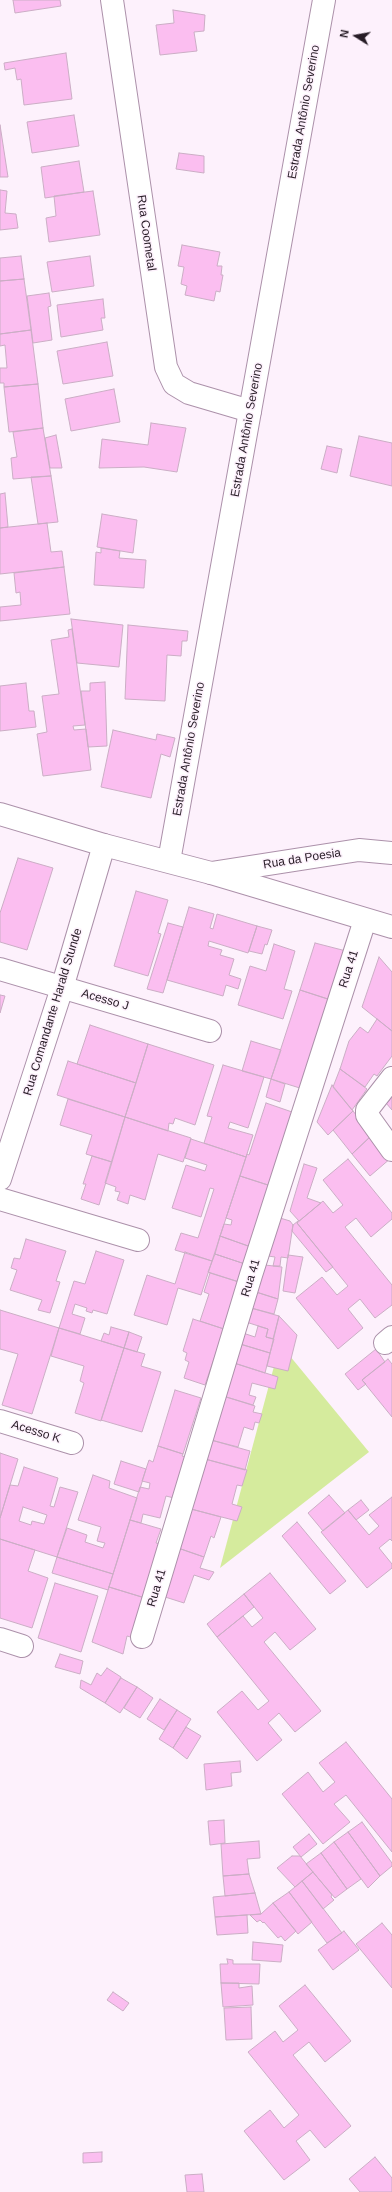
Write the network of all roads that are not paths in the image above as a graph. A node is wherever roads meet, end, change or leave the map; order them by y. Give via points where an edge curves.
1 (112, 0) edge
2 (324, 0) edge
3 (250, 411) junction
4 (0, 814) edge
5 (104, 845) junction
6 (392, 853) edge
7 (169, 861) junction
8 (211, 873) junction
9 (365, 920) junction
10 (392, 927) edge
11 (0, 969) edge
12 (62, 988) junction
13 (210, 1031) dead end
14 (392, 1078) edge
15 (392, 1150) edge
16 (0, 1179) edge
17 (0, 1199) edge
18 (138, 1240) dead end
19 (0, 1421) edge
20 (72, 1443) dead end
21 (142, 1637) dead end
22 (0, 1639) edge
23 (22, 1646) dead end

1 - 3 street, Rua Coometal via 166,367 174,384 189,393
2 - 3 street, Estrada Antônio Severino
3 - 7 street, Estrada Antônio Severino
4 - 5 street
5 - 7 street
5 - 12 street, Rua Comandante Harald Stunde
6 - 8 street, Rua da Poesia via 359,850
7 - 8 street
8 - 9 street
9 - 10 street
9 - 21 street, Rua 41 via 251,1275
11 - 12 street, Acesso J
12 - 13 street, Acesso J
12 - 16 street, Rua Comandante Harald Stunde
14 - 15 street via 367,1110 366,1115
17 - 18 street
19 - 20 street, Acesso K
22 - 23 street

